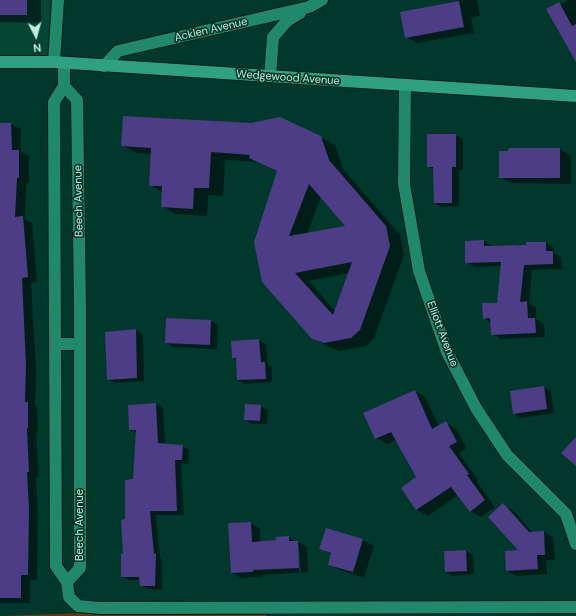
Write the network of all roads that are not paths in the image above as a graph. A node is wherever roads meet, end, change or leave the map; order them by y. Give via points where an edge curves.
1 (58, 0) edge
2 (322, 0) edge
3 (309, 7) junction
4 (0, 62) edge
5 (59, 63) junction
6 (104, 66) junction
7 (270, 76) junction
8 (64, 86) junction
9 (405, 86) junction
10 (576, 96) edge
11 (56, 344) junction
12 (80, 344) junction
13 (576, 544) edge
14 (67, 582) junction
15 (576, 606) edge

1 - 5 street
2 - 3 street, Acklen Avenue
3 - 6 street, Acklen Avenue via 118,51
3 - 7 street via 287,21 273,37
4 - 5 main road, Wedgewood Avenue
5 - 6 main road, Wedgewood Avenue
5 - 8 street
6 - 7 main road, Wedgewood Avenue
7 - 9 main road, Wedgewood Avenue
8 - 11 street via 54,102
8 - 12 street, Beech Avenue via 77,100
9 - 10 main road, Wedgewood Avenue
9 - 13 street, Elliott Avenue via 404,184 419,271 448,352 476,408 507,454 566,514
11 - 12 street
11 - 14 street via 56,566
12 - 14 street, Beech Avenue via 80,568
14 - 15 street via 69,597 78,606 100,608

